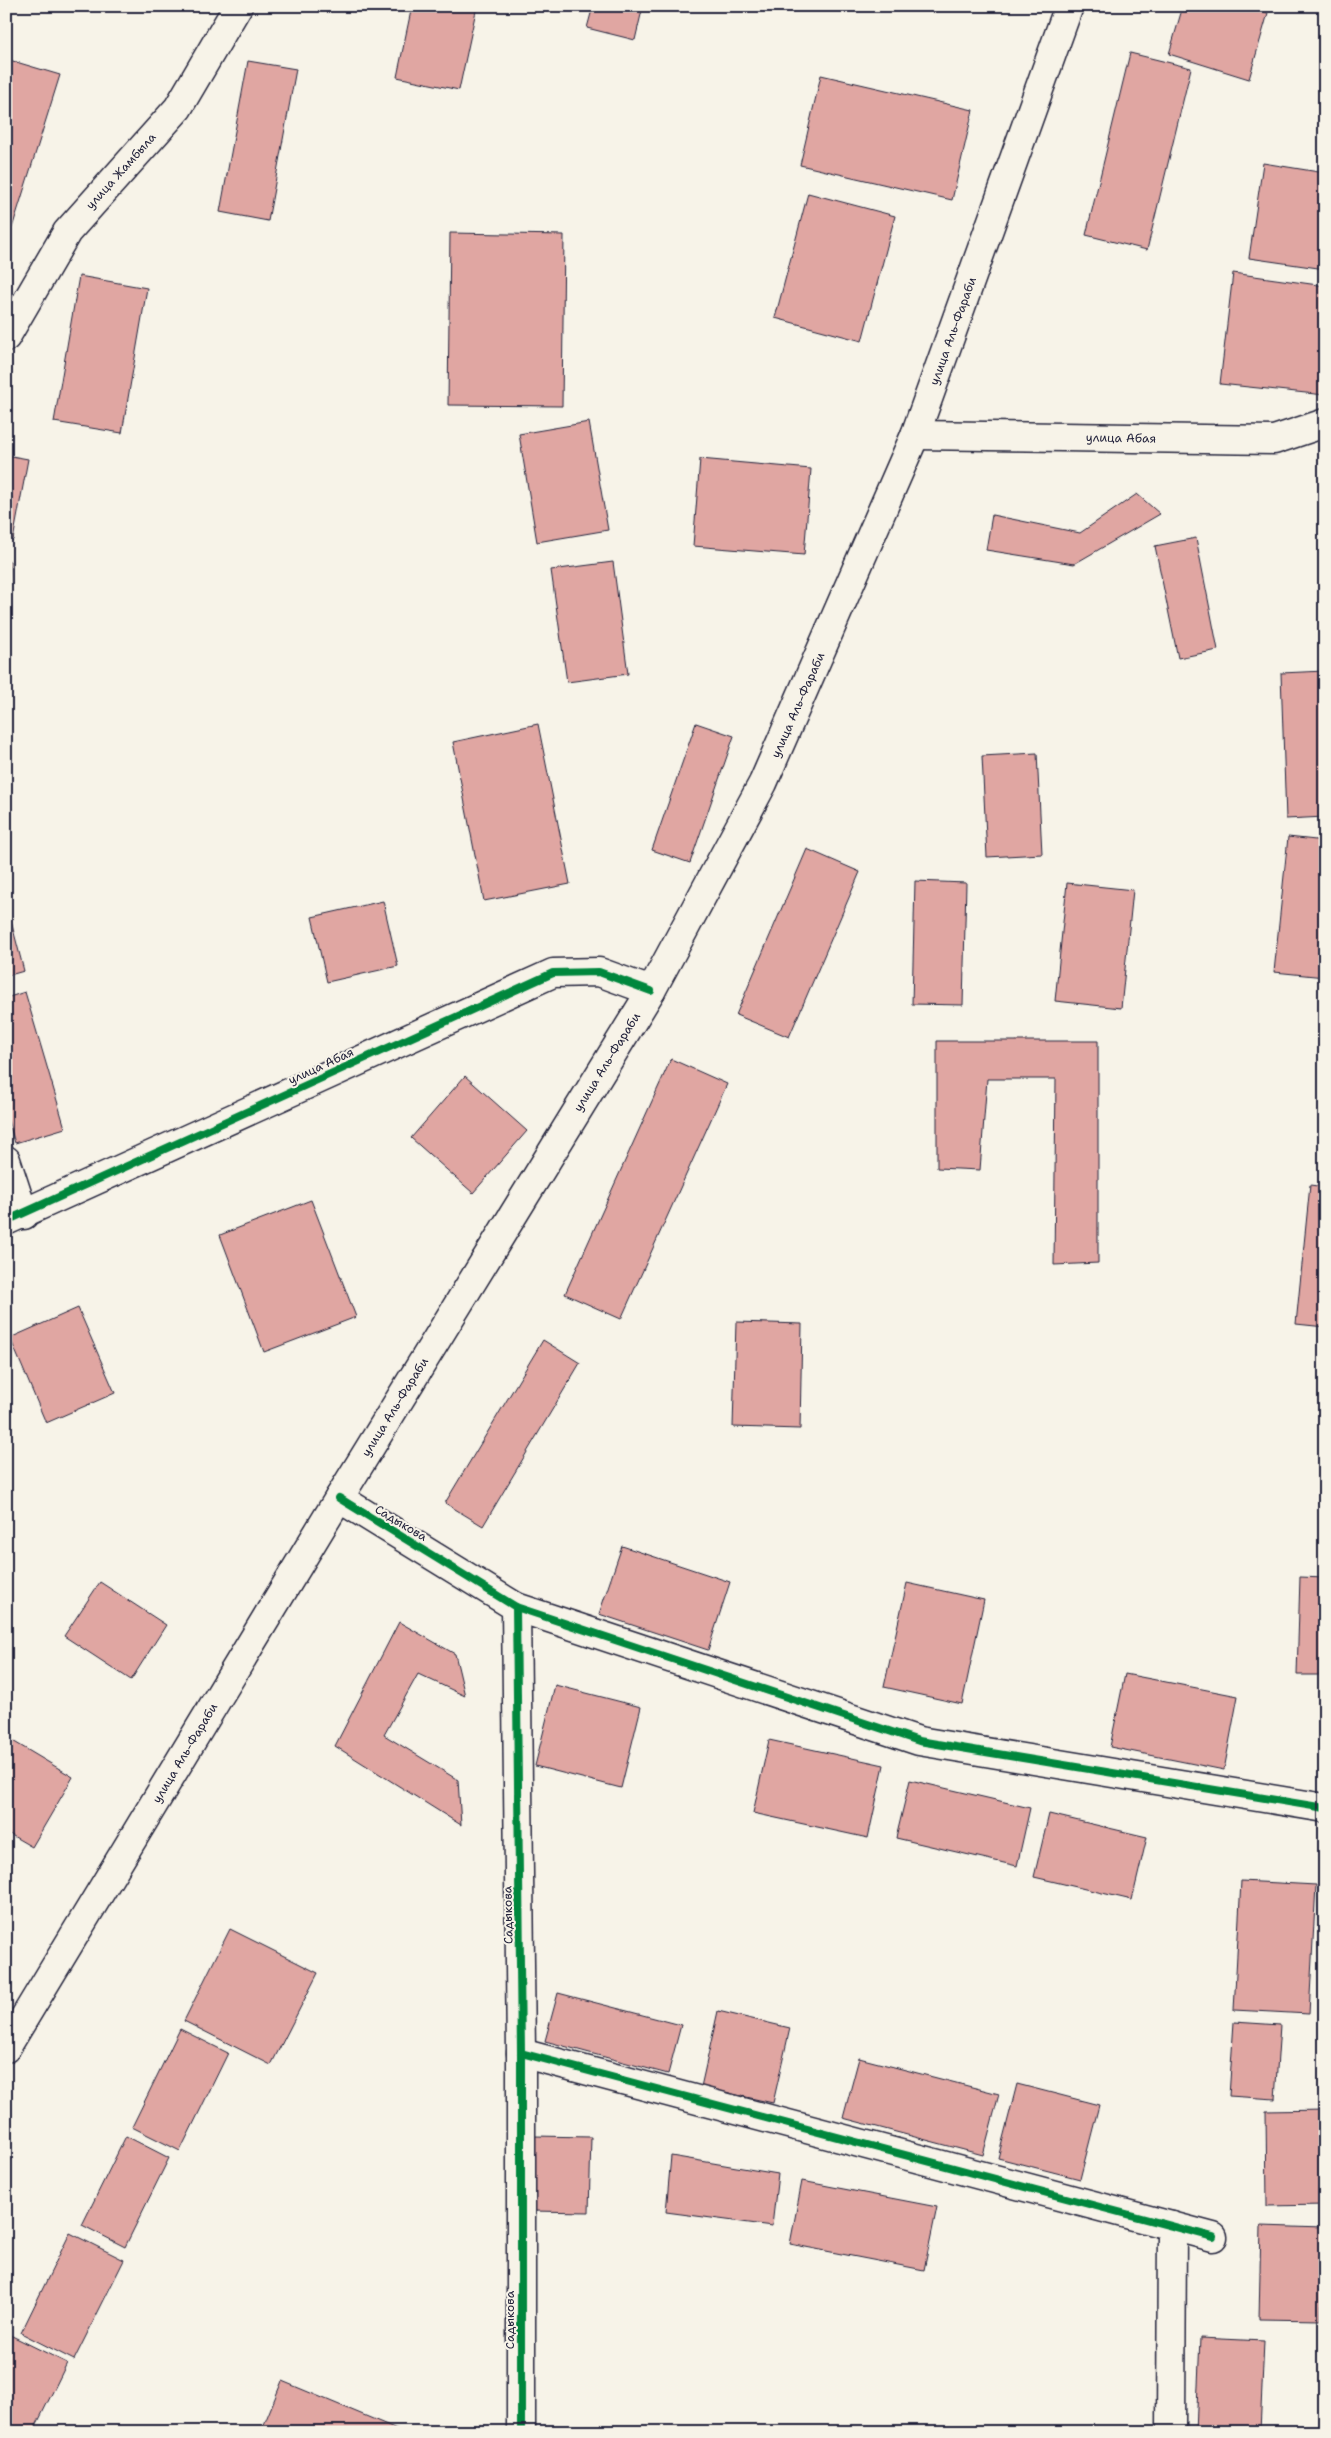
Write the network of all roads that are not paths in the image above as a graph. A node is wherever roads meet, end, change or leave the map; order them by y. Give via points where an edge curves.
1 (238, 6) edge
2 (1069, 6) edge
3 (6, 338) edge
4 (1325, 423) edge
5 (915, 435) junction
6 (651, 991) junction
7 (6, 1160) edge
8 (15, 1218) edge
9 (339, 1498) junction
10 (516, 1606) junction
11 (1325, 1808) edge
12 (6, 2048) edge
13 (521, 2053) junction
14 (1172, 2226) junction
15 (1213, 2237) dead end
16 (521, 2405) junction
17 (508, 2432) edge
18 (521, 2432) edge
19 (1172, 2432) edge

1 - 3 street, улица Жамбыла via 178,108 66,232
2 - 5 street, улица Аль-Фараби
4 - 5 street, улица Абая via 1274,440
5 - 6 street, улица Аль-Фараби via 763,783
6 - 8 street, улица Абая via 599,972 553,973
6 - 9 street, улица Аль-Фараби
7 - 8 street
9 - 10 street, Садыкова
9 - 12 street, улица Аль-Фараби
10 - 11 street via 919,1741
10 - 13 street, Садыкова
13 - 14 street
13 - 16 street, Садыкова
14 - 15 street
14 - 19 street
16 - 17 street
16 - 18 street, Садыкова

